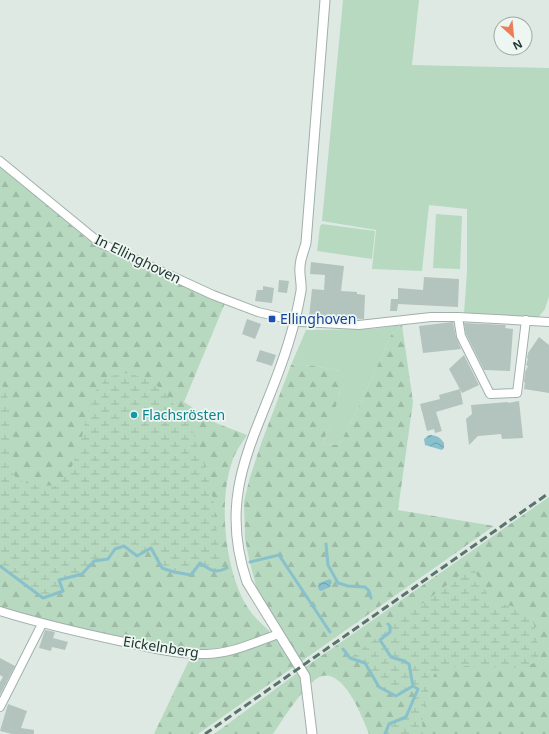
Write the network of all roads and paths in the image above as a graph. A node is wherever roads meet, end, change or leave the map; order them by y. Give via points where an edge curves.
1 (325, 0) edge
2 (0, 161) edge
3 (458, 317) junction
4 (526, 320) junction
5 (295, 321) junction
6 (549, 322) edge
7 (0, 611) edge
8 (42, 624) junction
9 (278, 634) junction
10 (0, 707) edge
11 (312, 734) edge

1 - 5 street via 306,244 300,266 301,289
2 - 5 street, In Ellinghoven via 100,243 213,295 258,312
3 - 4 street, In Ellinghoven
3 - 4 street via 462,336 490,394 518,393
3 - 5 street, In Ellinghoven via 431,317 359,325
4 - 6 street, In Ellinghoven
5 - 9 street via 243,464 236,499 237,547 241,566 246,582
7 - 8 street, Eickelnberg
8 - 9 street, Eickelnberg via 177,652 206,654 229,652
8 - 10 street
9 - 11 street via 305,676

